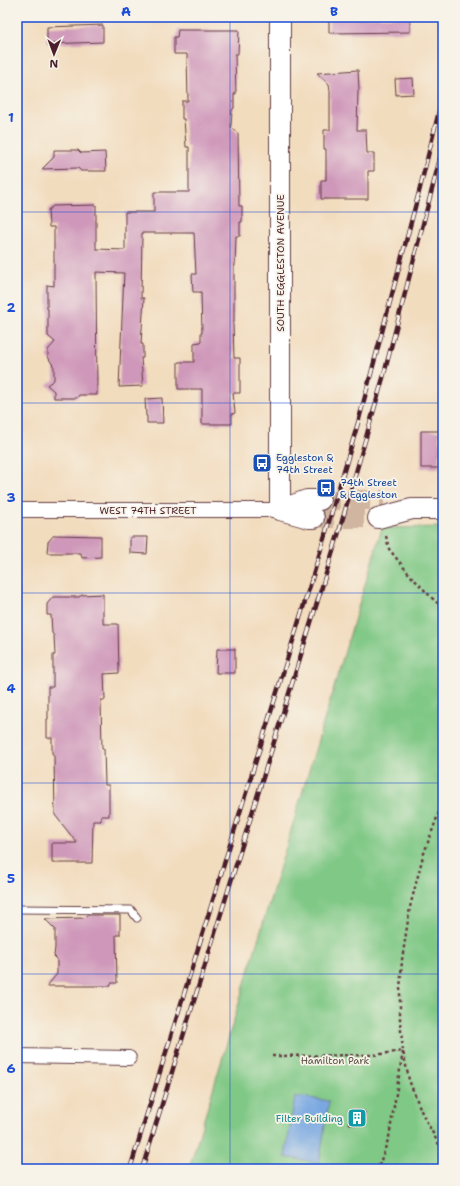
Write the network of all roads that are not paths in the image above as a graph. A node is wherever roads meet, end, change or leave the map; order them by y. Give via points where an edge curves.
1 (280, 17) edge
2 (317, 509) tunnel mouth
3 (381, 509) tunnel mouth
4 (443, 509) edge
5 (17, 510) edge
6 (280, 510) junction
7 (17, 909) edge
8 (137, 918) dead end
9 (17, 1056) edge
10 (129, 1058) dead end

1 - 6 street, SOUTH EGGLESTON AVENUE
2 - 6 street, WEST 74TH STREET via 309,518
3 - 4 street
5 - 6 street, WEST 74TH STREET
7 - 8 lane via 131,910
9 - 10 street

